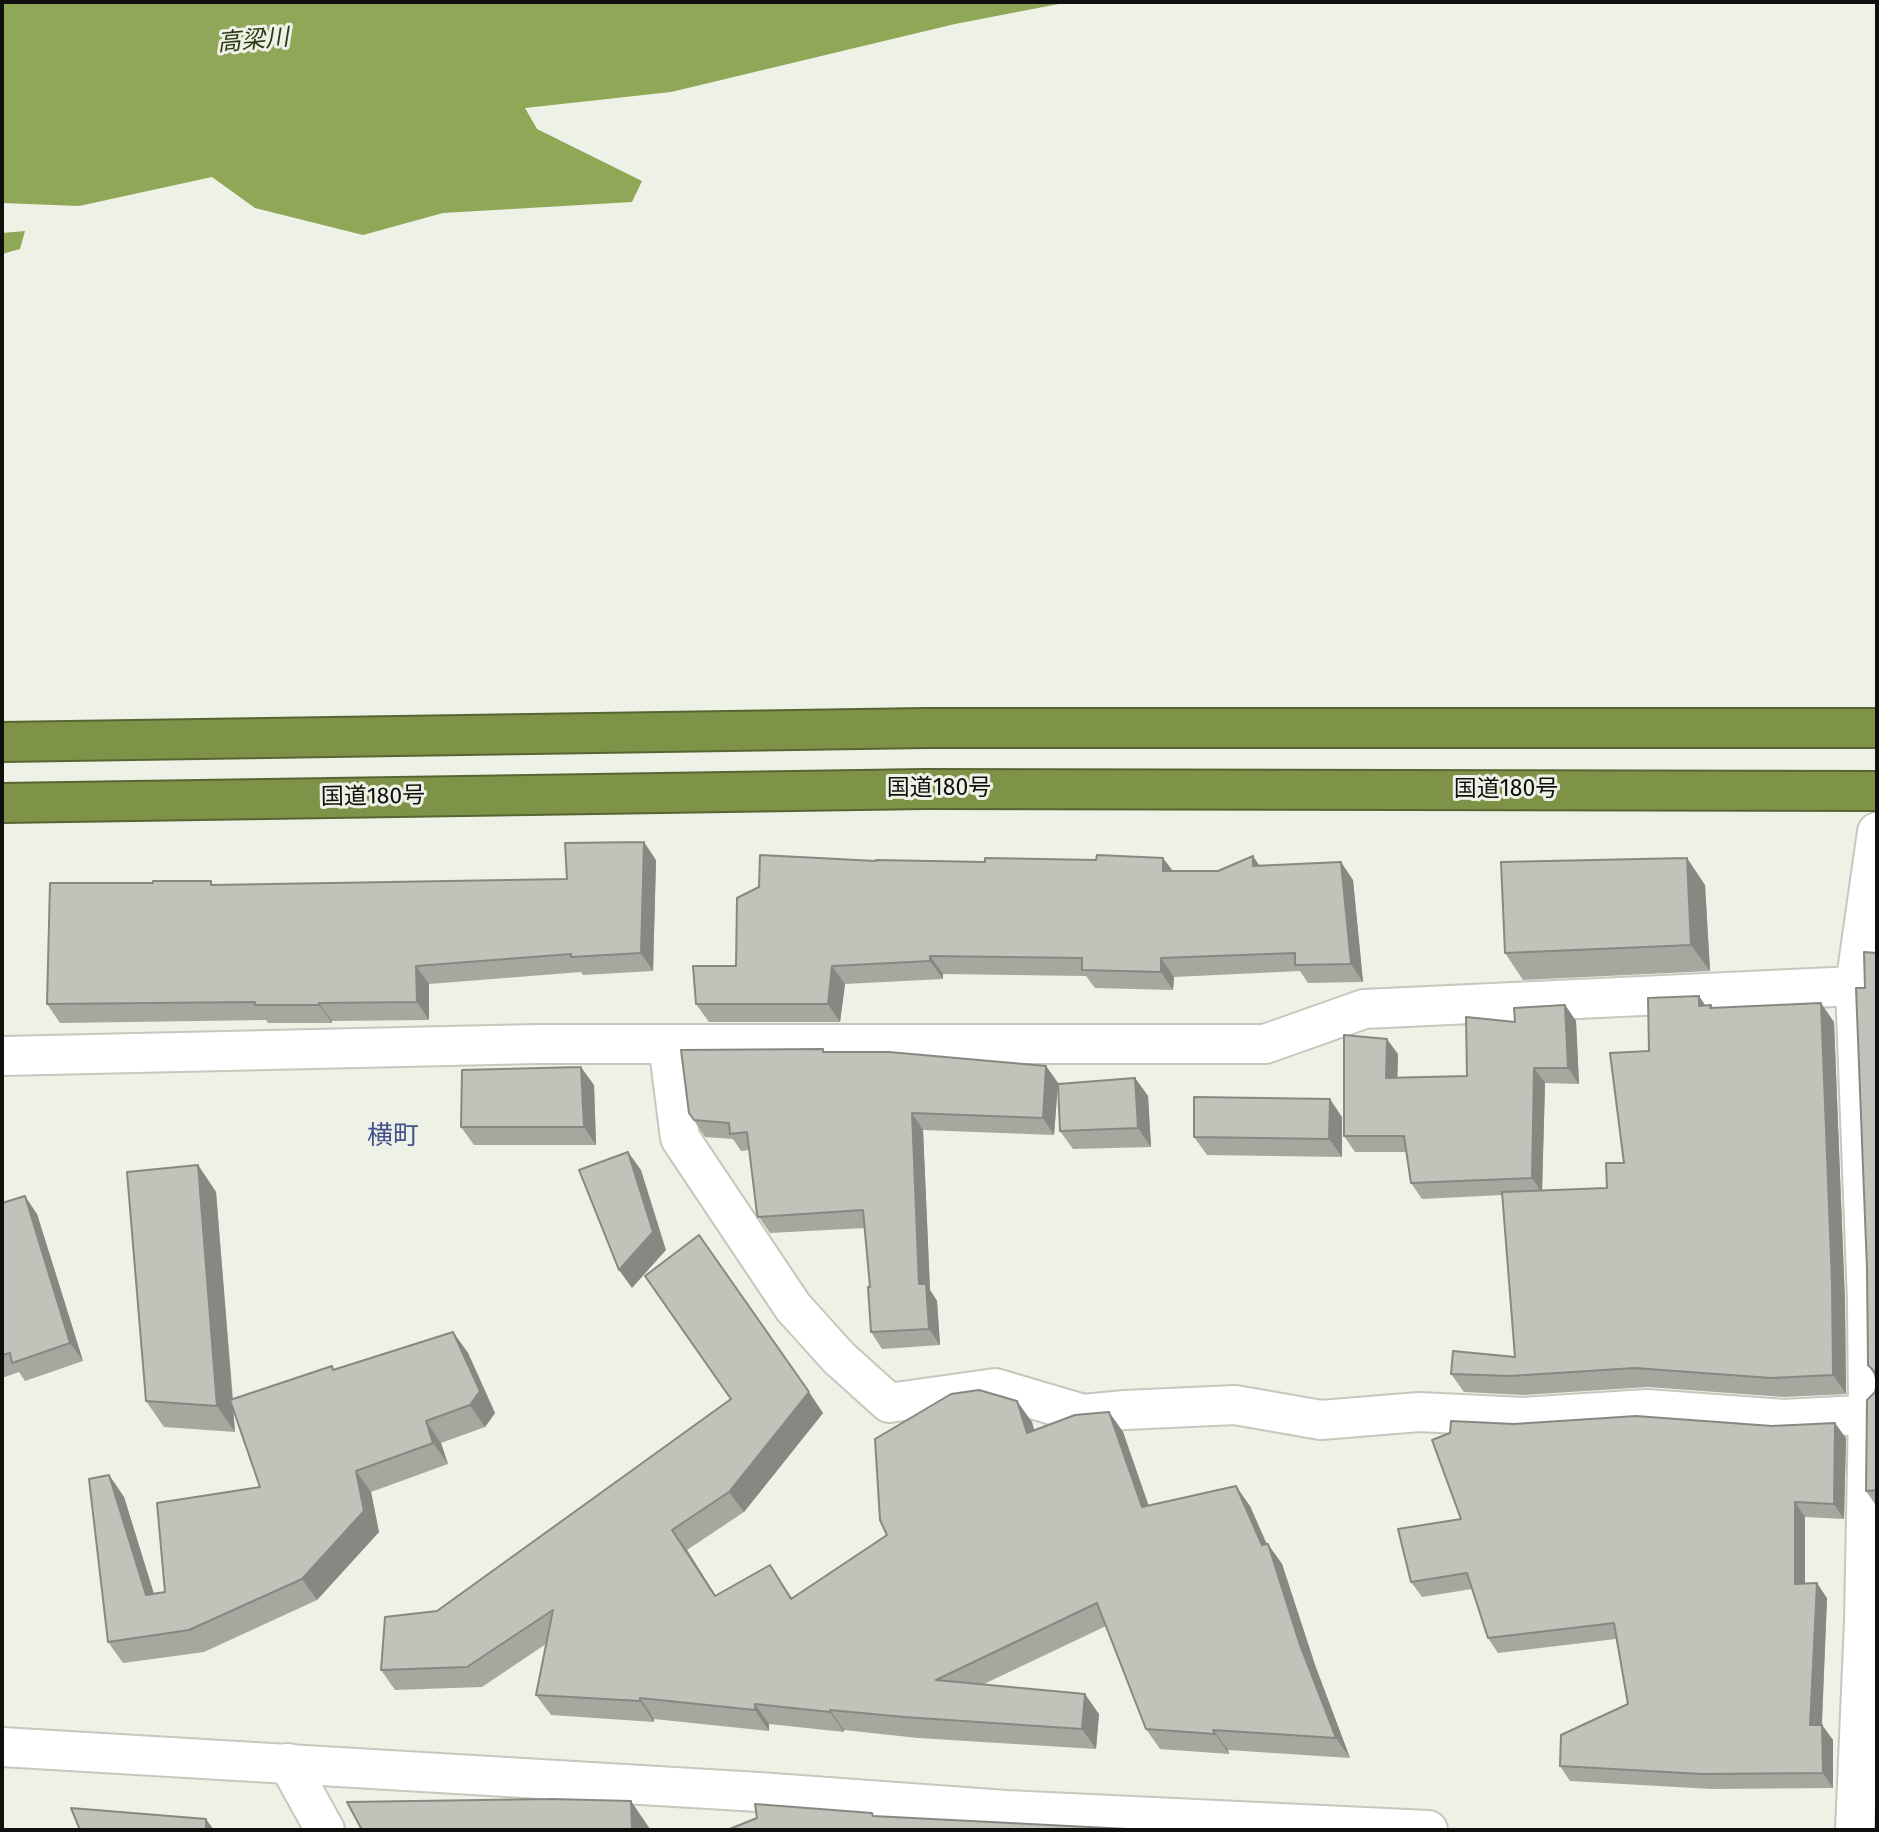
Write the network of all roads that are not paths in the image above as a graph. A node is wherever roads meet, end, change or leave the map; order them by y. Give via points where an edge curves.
1 (1877, 729) edge
2 (2, 742) edge
3 (1877, 791) edge
4 (2, 803) edge
5 (1877, 831) edge
6 (1855, 986) junction
7 (668, 1044) junction
8 (2, 1056) edge
9 (1872, 1414) edge
10 (2, 1747) edge
11 (288, 1763) junction
12 (325, 1830) edge
13 (1428, 1830) edge
14 (1855, 1830) edge

1 - 2 highway via 926,728
3 - 4 highway, 国道180号 via 925,789
5 - 6 street
6 - 7 street via 1364,1009 1265,1044
6 - 9 street
7 - 8 street
7 - 9 street via 680,1138 793,1307 839,1358 889,1403 995,1388 1083,1414 1235,1405 1321,1420 1419,1412 1522,1417 1647,1409 1784,1419
9 - 14 street
10 - 11 street
11 - 12 street
11 - 13 street via 1006,1810

